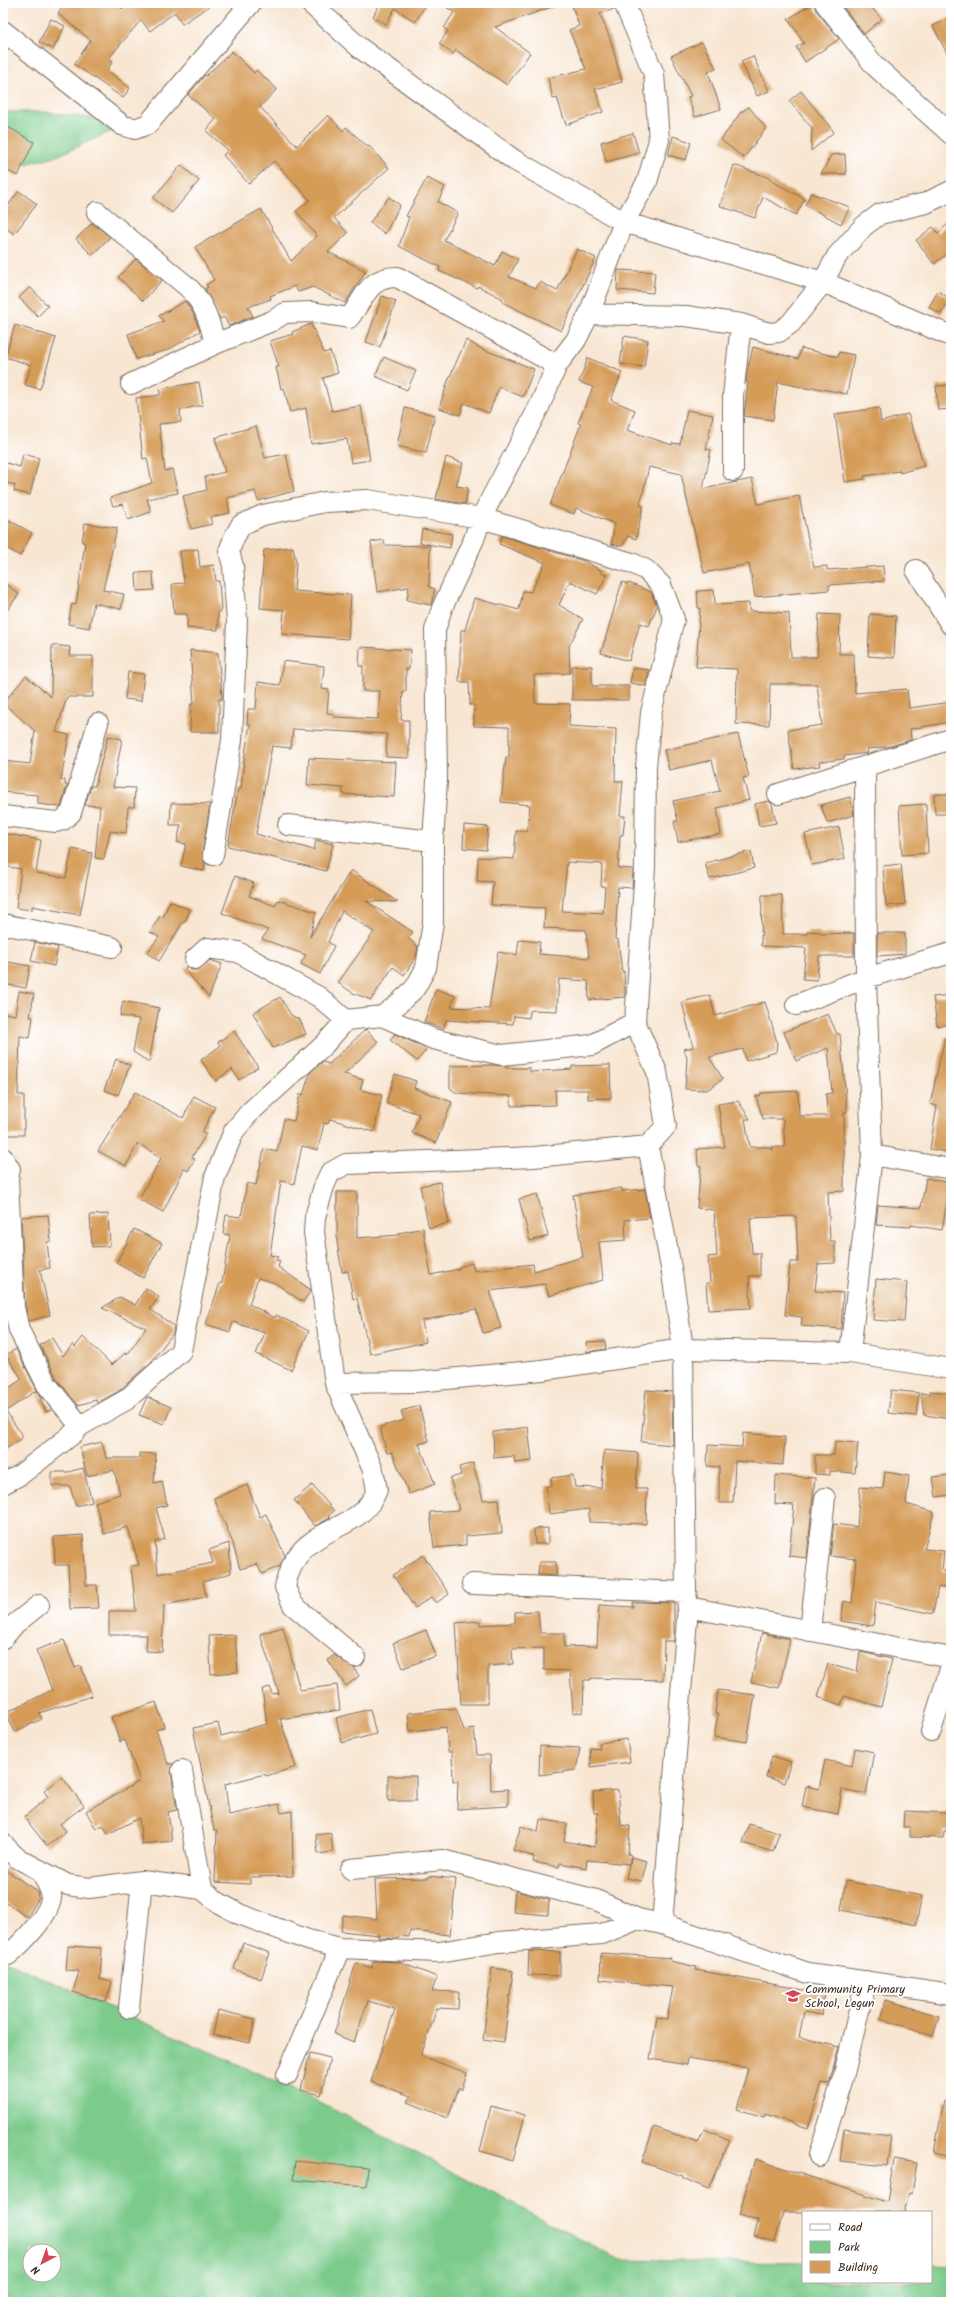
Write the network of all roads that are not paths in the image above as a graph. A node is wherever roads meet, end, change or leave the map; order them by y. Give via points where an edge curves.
1 (251, 3) edge
2 (310, 3) edge
3 (624, 3) edge
4 (825, 3) edge
5 (3, 31) edge
6 (951, 134) edge
7 (951, 191) edge
8 (97, 212) dead end
9 (624, 222) junction
10 (822, 282) junction
11 (589, 314) junction
12 (741, 324) junction
13 (951, 336) edge
14 (215, 344) junction
15 (557, 365) junction
16 (131, 384) dead end
17 (734, 471) dead end
18 (481, 518) junction
19 (916, 570) dead end
20 (951, 625) edge
21 (98, 723) dead end
22 (951, 739) edge
23 (865, 768) junction
24 (778, 794) dead end
25 (3, 816) edge
26 (288, 825) dead end
27 (433, 841) junction
28 (213, 855) dead end
29 (3, 924) edge
30 (112, 947) dead end
31 (951, 953) edge
32 (195, 959) dead end
33 (866, 978) junction
34 (796, 1005) dead end
35 (382, 1016) junction
36 (346, 1020) junction
37 (635, 1022) junction
38 (648, 1146) junction
39 (872, 1155) junction
40 (3, 1158) edge
41 (951, 1169) edge
42 (683, 1349) junction
43 (850, 1353) junction
44 (951, 1369) edge
45 (335, 1383) junction
46 (80, 1426) junction
47 (3, 1484) edge
48 (825, 1498) dead end
49 (472, 1584) dead end
50 (687, 1599) junction
51 (39, 1605) dead end
52 (810, 1631) junction
53 (3, 1638) edge
54 (355, 1657) dead end
55 (951, 1658) edge
56 (951, 1666) edge
57 (931, 1731) dead end
58 (182, 1770) dead end
59 (3, 1844) edge
60 (351, 1869) dead end
61 (42, 1873) junction
62 (142, 1881) junction
63 (202, 1889) junction
64 (638, 1919) junction
65 (662, 1924) junction
66 (340, 1948) junction
67 (8, 1955) dead end
68 (866, 1981) junction
69 (951, 1994) edge
70 (129, 2008) dead end
71 (287, 2076) dead end
72 (820, 2156) dead end

1 - 5 street via 148,124 135,129 122,125
2 - 9 street via 360,48 514,160
3 - 9 street via 654,74 659,140 647,182
4 - 6 street via 875,66
7 - 10 street via 926,203 880,214 864,226 837,256
8 - 14 street via 190,288 210,319
9 - 10 street
9 - 11 street
10 - 12 street via 791,323 779,332 769,333
10 - 13 street
11 - 12 street via 686,316
11 - 15 street via 576,340
12 - 17 street via 733,396
14 - 15 street via 272,321 285,313 312,312 348,318 373,283 386,277 397,277
14 - 16 street
15 - 18 street via 539,407
18 - 27 street via 435,630 437,781
18 - 28 street via 367,500 325,502 263,515 241,525 230,551 237,621 232,740
18 - 37 street via 632,563 646,570 661,585 674,619 651,713 646,759 645,867
19 - 20 street
21 - 25 street via 71,813 56,822
22 - 23 street
23 - 24 street
23 - 33 street
26 - 27 street
27 - 35 street via 433,922 426,968 415,988
29 - 30 street
31 - 33 street
32 - 36 street via 207,948 238,952 319,997
33 - 34 street
33 - 39 street
35 - 36 street
35 - 37 street via 433,1039 502,1055 592,1045
36 - 46 street via 324,1045 250,1112 234,1131 214,1177 181,1351 126,1400
37 - 38 street via 658,1072 666,1126
38 - 42 street via 672,1273
38 - 45 street via 534,1157 346,1164 330,1173 318,1202 314,1232
39 - 41 street
39 - 43 street
40 - 46 street via 10,1169 10,1253 14,1307 19,1330 47,1385
42 - 43 street
42 - 45 street via 518,1372 416,1382
42 - 50 street
43 - 44 street
45 - 54 street via 373,1470 377,1490 366,1509 304,1547 293,1562 285,1587 293,1605
46 - 47 street via 20,1475
48 - 52 street
49 - 50 street
50 - 52 street
50 - 65 street
51 - 53 street via 15,1624
52 - 55 street
56 - 57 street
58 - 63 street
59 - 61 street via 17,1858
60 - 64 street via 442,1860 596,1900
61 - 62 street via 68,1885 89,1888
61 - 67 street via 51,1894 48,1905 25,1941
62 - 63 street
62 - 70 street
63 - 66 street via 219,1903 239,1914 308,1940
64 - 65 street
64 - 66 street via 602,1934 499,1942 446,1951
65 - 68 street via 808,1973
66 - 71 street
68 - 69 street
68 - 72 street via 843,2078

